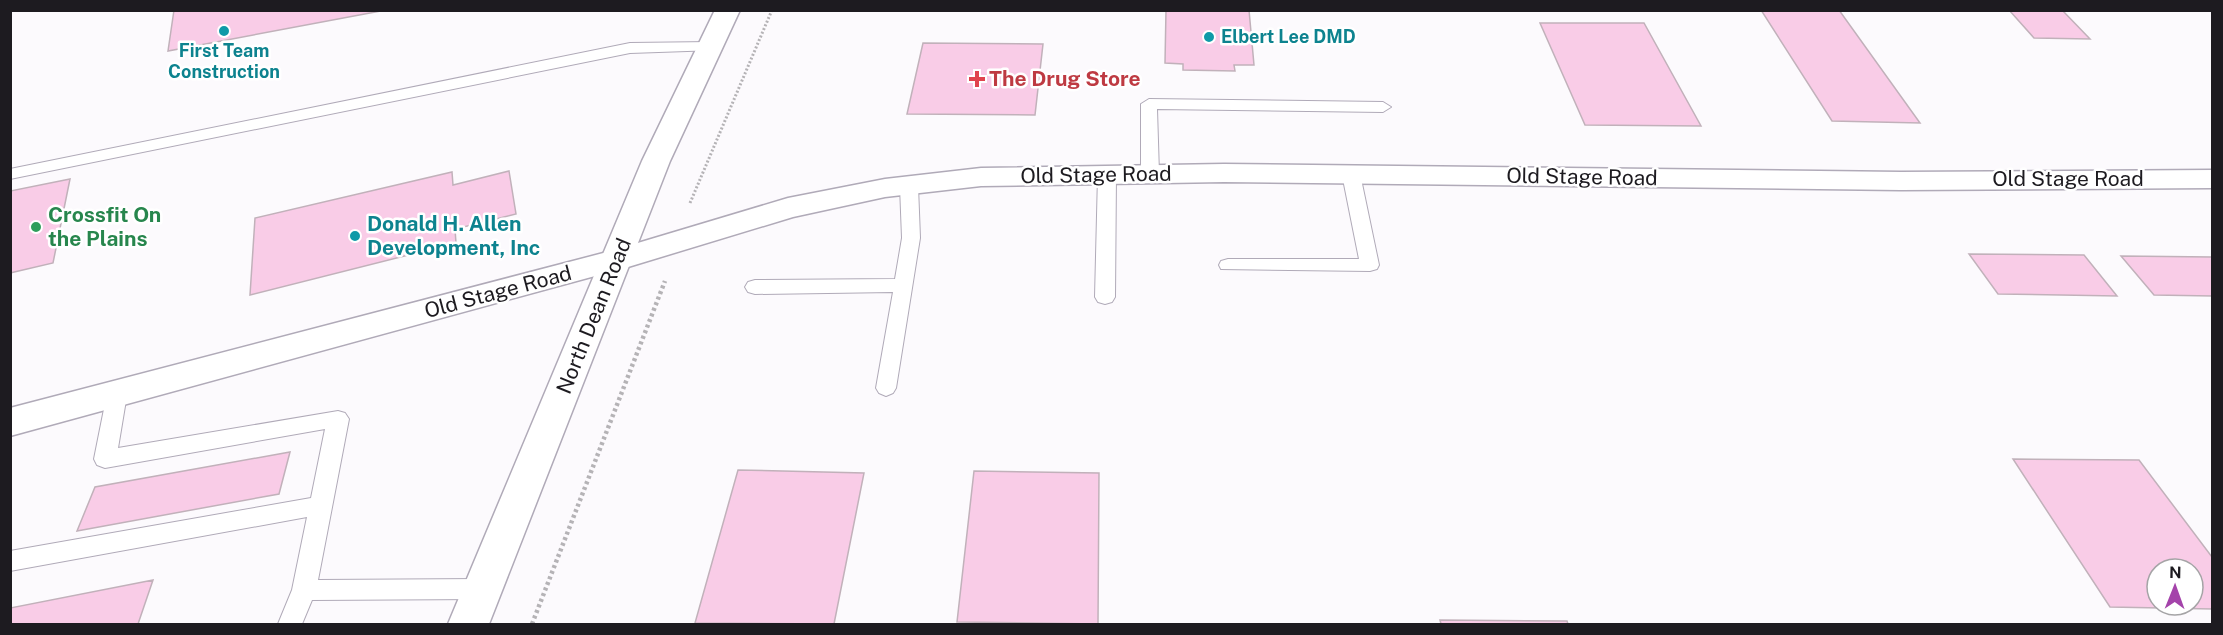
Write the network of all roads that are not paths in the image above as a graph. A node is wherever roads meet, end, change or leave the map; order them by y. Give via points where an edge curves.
1 (728, 10) edge
2 (711, 47) junction
3 (1383, 107) dead end
4 (10, 174) edge
5 (1107, 174) junction
6 (1150, 174) junction
7 (1352, 174) junction
8 (2212, 179) edge
9 (909, 186) junction
10 (617, 260) junction
11 (1228, 265) dead end
12 (904, 285) junction
13 (756, 287) dead end
14 (1105, 297) dead end
15 (886, 388) dead end
16 (117, 394) junction
17 (10, 422) edge
18 (321, 505) junction
19 (10, 561) edge
20 (482, 589) junction
21 (304, 590) junction
22 (290, 624) edge
23 (468, 624) edge

1 - 2 street, North Dean Road
2 - 4 lane via 630,48
2 - 10 street, North Dean Road via 657,161
3 - 6 lane via 1149,104
5 - 6 street, Old Stage Road
5 - 9 street, Old Stage Road via 981,177
5 - 14 lane
6 - 7 street, Old Stage Road
7 - 8 street, Old Stage Road via 1901,181
7 - 11 lane via 1370,265
9 - 10 street, Old Stage Road via 788,208
9 - 12 lane via 911,238
10 - 16 street, Old Stage Road
10 - 20 street, North Dean Road
12 - 13 lane
12 - 15 lane
16 - 17 street, Old Stage Road
16 - 18 lane via 105,459 338,419
18 - 19 lane
18 - 21 lane
20 - 21 lane
20 - 23 street, North Dean Road
21 - 22 lane

